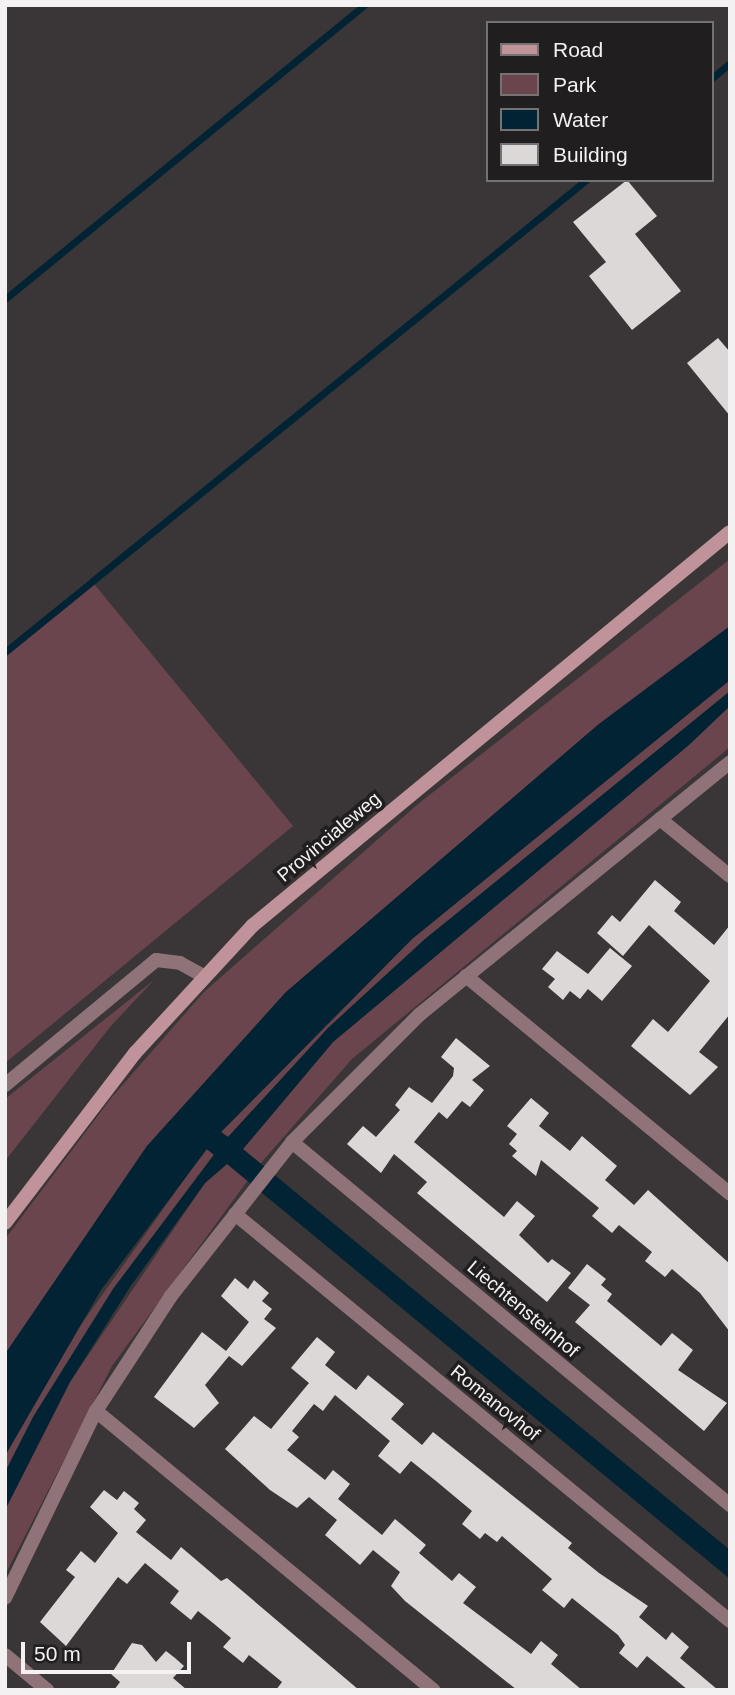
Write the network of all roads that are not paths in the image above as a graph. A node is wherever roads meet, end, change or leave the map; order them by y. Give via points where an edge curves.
1 (730, 532) edge
2 (730, 762) edge
3 (660, 819) junction
4 (730, 876) edge
5 (202, 975) junction
6 (466, 976) junction
7 (5, 1085) edge
8 (292, 1142) junction
9 (730, 1194) edge
10 (236, 1214) junction
11 (5, 1223) edge
12 (96, 1412) junction
13 (730, 1505) edge
14 (5, 1598) edge
15 (730, 1621) edge
16 (5, 1655) edge
17 (47, 1690) edge
18 (433, 1690) edge

1 - 5 main road, Provincialeweg via 252,926
2 - 3 street
3 - 4 street
3 - 6 street
5 - 7 street via 180,962 156,960
5 - 11 main road, Provincialeweg via 54,1154
6 - 8 street
6 - 9 street
8 - 10 street
8 - 13 street, Liechtensteinhof
10 - 12 street via 171,1296
10 - 15 street, Romanovhof
12 - 14 street
12 - 18 street
16 - 17 street

